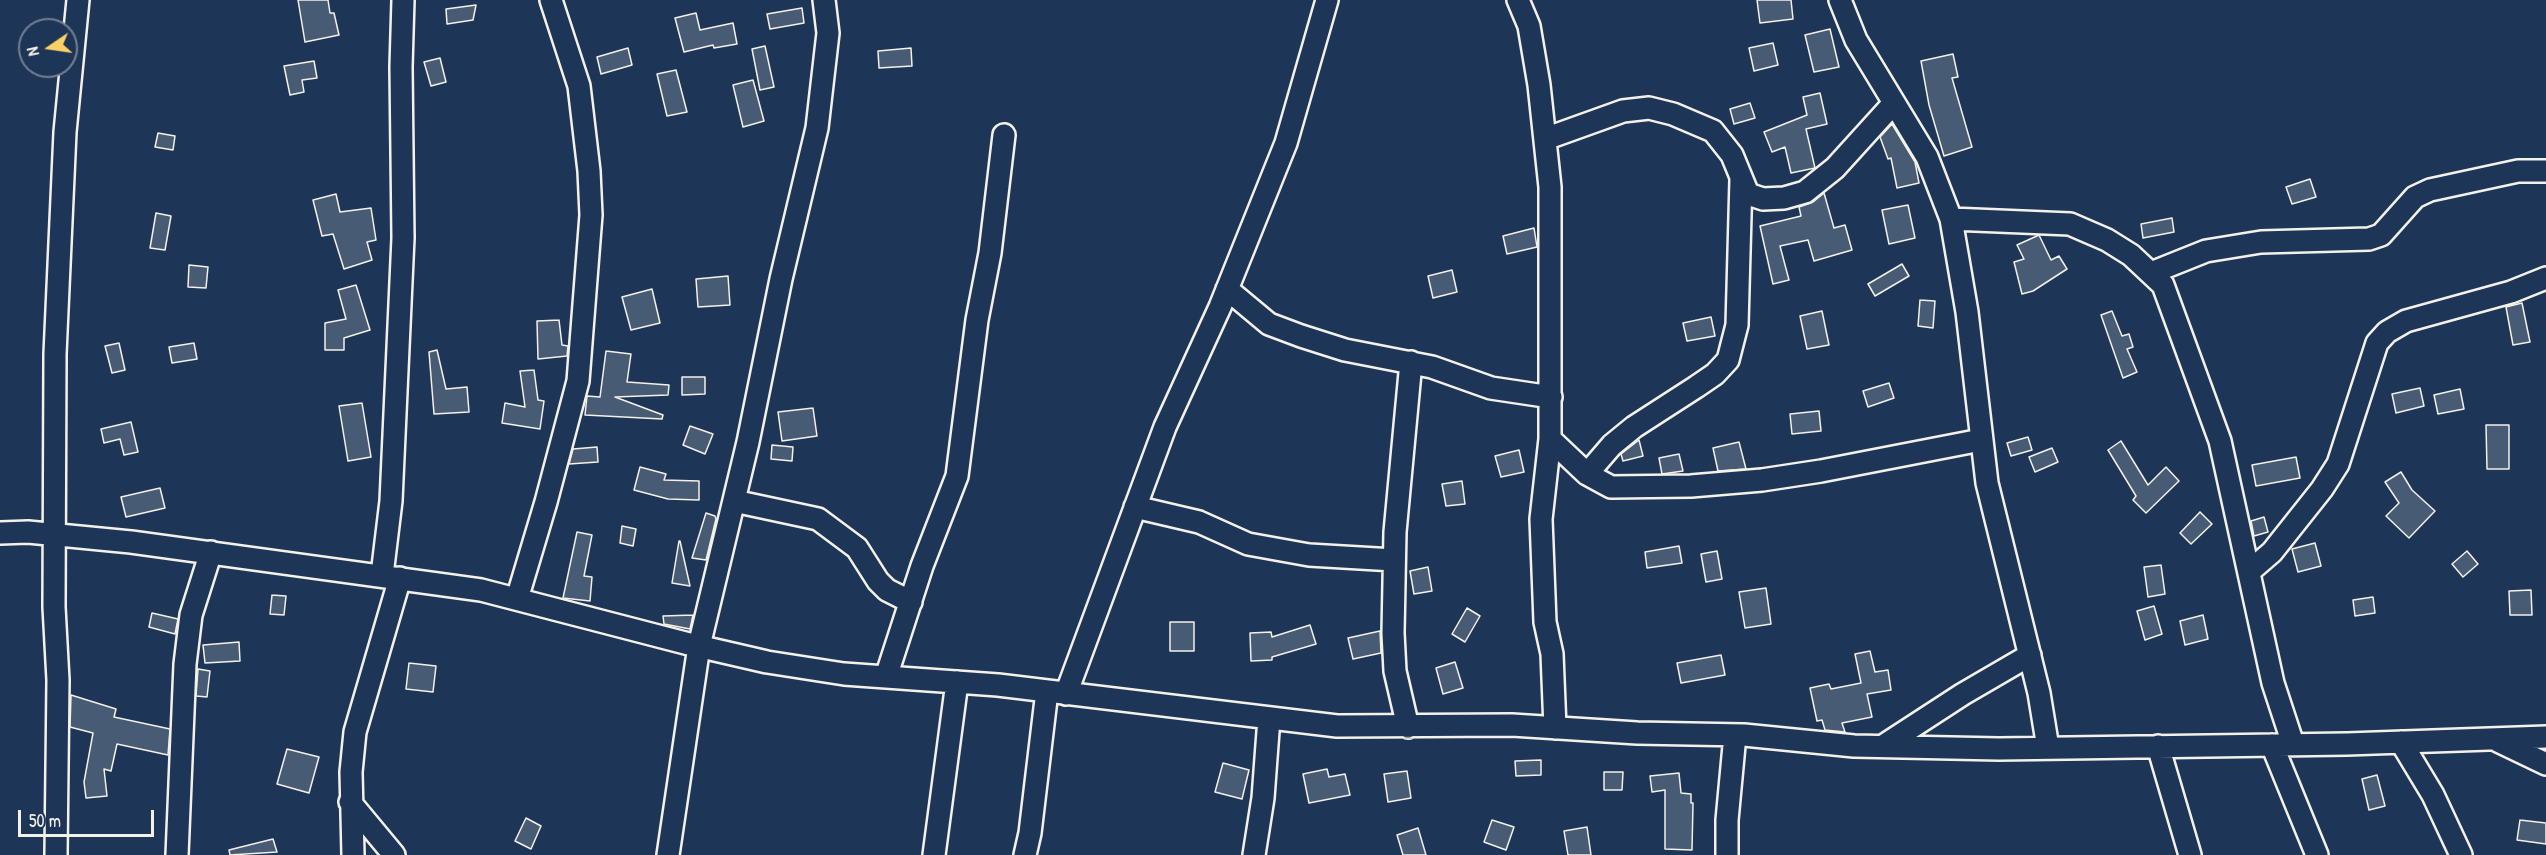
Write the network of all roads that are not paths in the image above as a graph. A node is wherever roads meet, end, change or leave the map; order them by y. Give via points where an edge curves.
1 (78, 0) edge
2 (403, 0) edge
3 (551, 0) edge
4 (825, 0) edge
5 (1327, 0) edge
6 (1518, 0) edge
7 (1840, 0) edge
8 (1893, 104) junction
9 (1004, 135) dead end
10 (1545, 139) junction
11 (2546, 171) edge
12 (1741, 178) junction
13 (1951, 219) junction
14 (2151, 273) junction
15 (2546, 278) edge
16 (1227, 289) junction
17 (1411, 362) junction
18 (1551, 397) junction
19 (1550, 439) junction
20 (1982, 440) junction
21 (1587, 474) junction
22 (734, 501) junction
23 (1135, 507) junction
24 (0, 533) edge
25 (55, 535) junction
26 (211, 552) junction
27 (1394, 560) junction
28 (2250, 572) junction
29 (391, 576) junction
30 (517, 598) junction
31 (911, 602) junction
32 (699, 646) junction
33 (2030, 655) junction
34 (886, 677) junction
35 (957, 682) junction
36 (1057, 693) junction
37 (1269, 718) junction
38 (1408, 727) junction
39 (1555, 728) junction
40 (1735, 735) junction
41 (2546, 737) edge
42 (2494, 739) junction
43 (2401, 742) junction
44 (2282, 745) junction
45 (1883, 746) junction
46 (2158, 746) junction
47 (2048, 748) junction
48 (2546, 764) edge
49 (350, 802) junction
50 (56, 855) edge
51 (177, 855) edge
52 (353, 855) edge
53 (394, 855) edge
54 (668, 855) edge
55 (934, 855) edge
56 (1025, 855) edge
57 (1254, 855) edge
58 (1727, 855) edge
59 (2190, 855) edge
60 (2317, 855) edge
61 (2461, 855) edge

1 - 25 street via 60,235 55,354
2 - 29 street via 403,238
3 - 30 street via 579,86 591,215 578,381
4 - 22 street via 828,33 817,128
5 - 16 street via 1286,143
6 - 10 street via 1529,26
7 - 8 street via 1856,40
8 - 12 street via 1835,168 1805,192 1763,199 1748,194
8 - 13 street via 1927,157
9 - 31 street via 957,476
10 - 12 street via 1623,111 1649,108 1713,131 1732,155
10 - 18 street via 1550,187
11 - 14 street via 2518,171 2430,190 2415,197 2381,235 2369,239 2261,242 2206,251
12 - 21 street via 1737,325 1728,360 1715,374 1634,427
13 - 14 street via 2070,224 2107,240
13 - 20 street
14 - 28 street via 2163,285 2220,441
15 - 28 street via 2502,295 2406,321 2387,332 2377,344 2338,464 2272,552
16 - 17 street via 1269,324 1346,350
16 - 23 street via 1165,427
17 - 18 street via 1491,388
17 - 27 street
18 - 19 street
19 - 21 street
19 - 39 street via 1541,519
20 - 21 street via 1821,471 1691,486 1611,487
20 - 33 street via 1987,483
22 - 31 street via 818,519 857,548 887,590
22 - 32 street
23 - 27 street via 1199,522 1248,544 1309,555
23 - 36 street
24 - 25 street
25 - 26 street
25 - 50 street
26 - 29 street
26 - 51 street via 191,615 185,664
27 - 38 street via 1395,671
28 - 44 street
29 - 30 street
29 - 49 street via 355,732
30 - 32 street
31 - 34 street
32 - 34 street via 767,662
32 - 54 street
33 - 45 street
33 - 47 street
34 - 35 street
35 - 36 street
35 - 55 street
36 - 37 street
36 - 56 street
37 - 38 street via 1337,726
37 - 57 street
38 - 39 street
39 - 40 street
40 - 45 street
40 - 58 street
41 - 42 street
42 - 43 street
42 - 48 street
43 - 44 street
43 - 61 street via 2433,795
44 - 46 street
44 - 60 street
45 - 47 street
46 - 47 street
46 - 59 street
49 - 52 street
49 - 53 street

